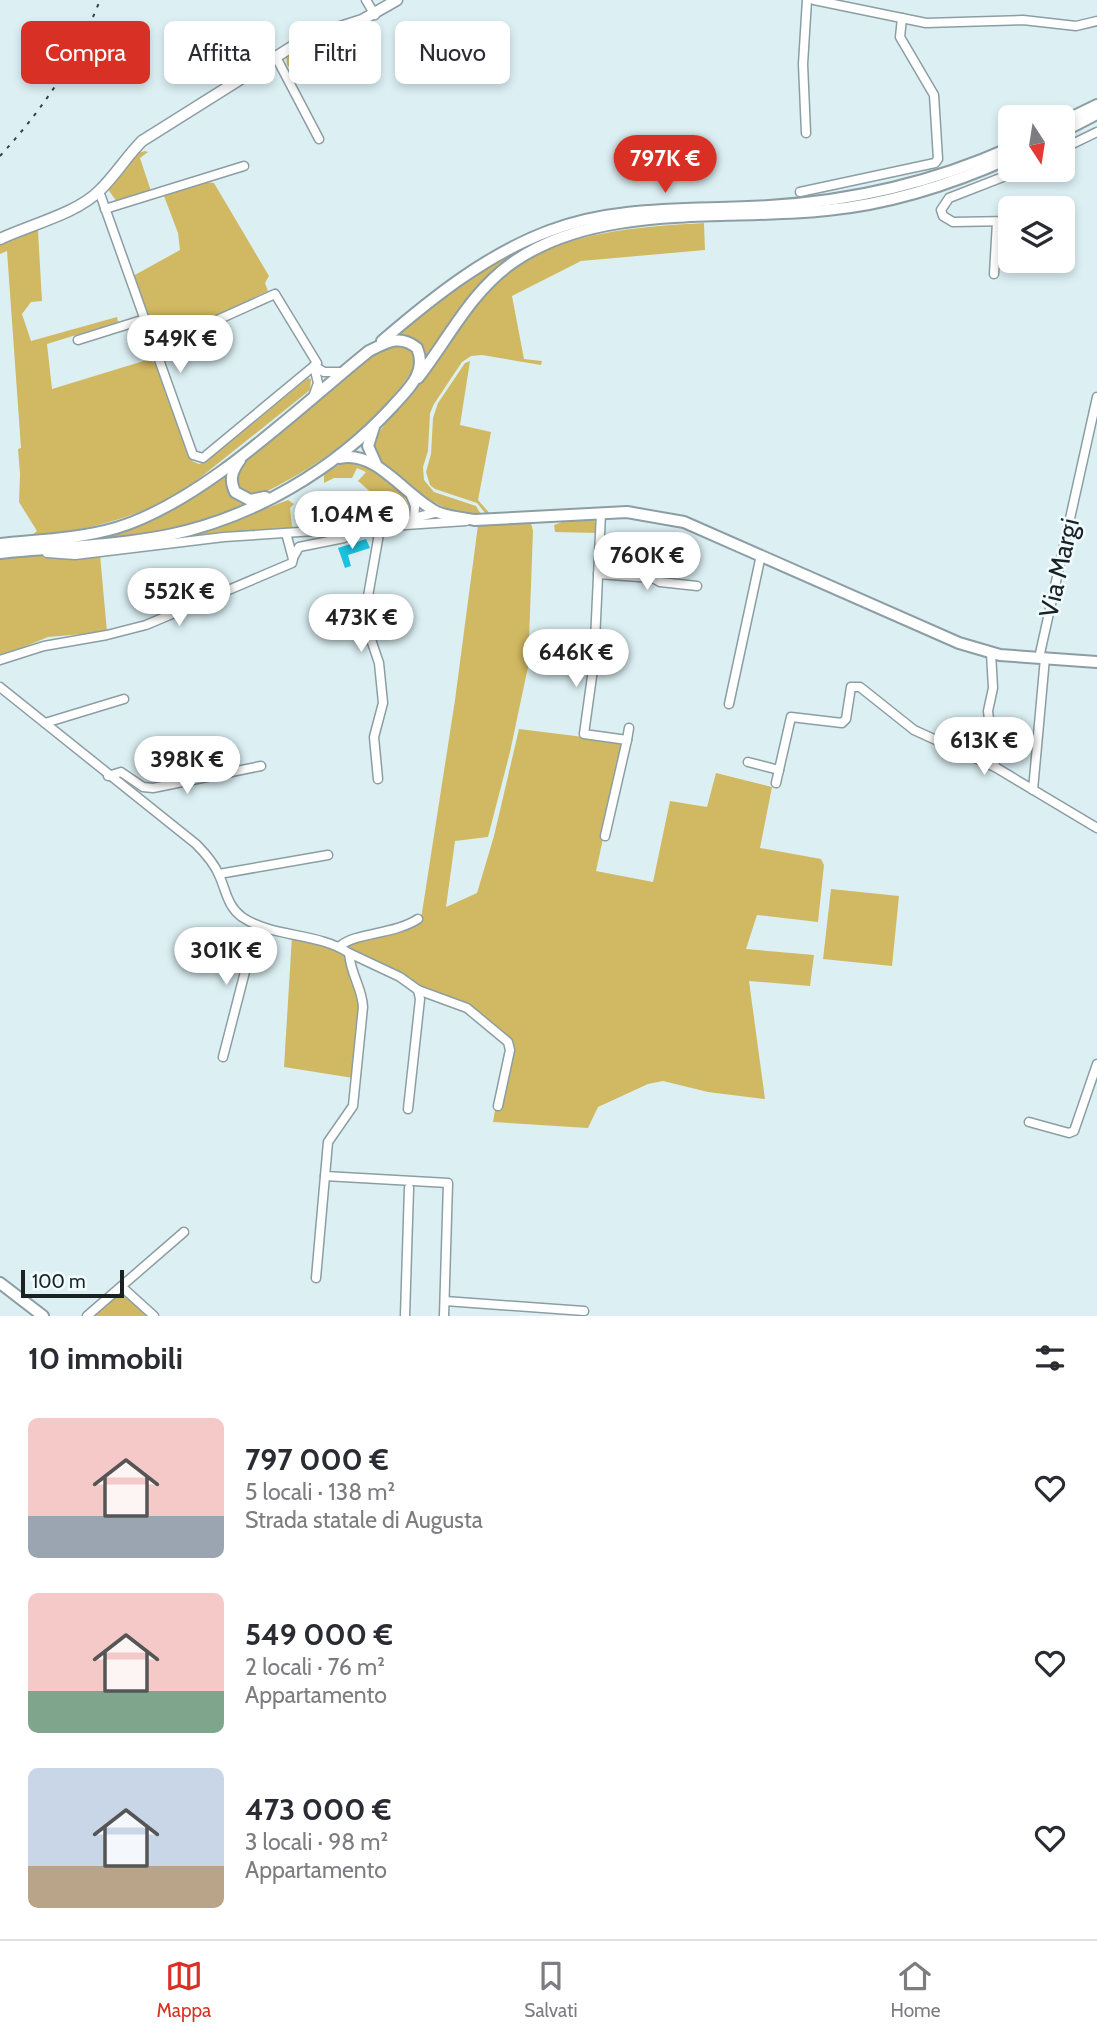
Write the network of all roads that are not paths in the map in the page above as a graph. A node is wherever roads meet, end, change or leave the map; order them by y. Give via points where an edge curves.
1 (366, 0) edge
2 (397, 0) edge
3 (807, 0) edge
4 (814, 0) edge
5 (375, 15) junction
6 (902, 18) junction
7 (1097, 21) edge
8 (276, 57) junction
9 (1097, 104) edge
10 (1097, 114) edge
11 (1075, 115) edge
12 (1075, 125) edge
13 (1097, 132) edge
14 (806, 133) dead end
15 (319, 139) dead end
16 (1075, 143) edge
17 (998, 153) edge
18 (998, 163) edge
19 (244, 166) dead end
20 (998, 179) edge
21 (99, 191) junction
22 (800, 192) dead end
23 (105, 209) junction
24 (997, 222) joint
25 (0, 239) edge
26 (994, 274) dead end
27 (145, 319) junction
28 (78, 340) dead end
29 (155, 348) junction
30 (369, 351) junction
31 (314, 366) junction
32 (344, 372) junction
33 (412, 385) junction
34 (313, 397) junction
35 (1097, 397) edge
36 (375, 425) junction
37 (248, 450) junction
38 (334, 459) junction
39 (378, 467) junction
40 (281, 493) junction
41 (409, 494) junction
42 (438, 512) junction
43 (601, 513) junction
44 (414, 518) junction
45 (475, 520) junction
46 (438, 524) junction
47 (400, 526) junction
48 (380, 528) junction
49 (363, 529) junction
50 (286, 533) junction
51 (0, 544) edge
52 (23, 551) junction
53 (0, 553) edge
54 (761, 555) junction
55 (293, 559) junction
56 (598, 575) junction
57 (696, 586) dead end
58 (991, 653) junction
59 (1042, 658) junction
60 (0, 660) edge
61 (1097, 662) edge
62 (0, 687) edge
63 (124, 699) dead end
64 (729, 704) dead end
65 (46, 723) junction
66 (629, 728) dead end
67 (627, 740) junction
68 (748, 762) dead end
69 (261, 766) dead end
70 (995, 767) junction
71 (779, 770) junction
72 (108, 776) junction
73 (378, 779) dead end
74 (776, 783) dead end
75 (1033, 790) junction
76 (1097, 828) edge
77 (606, 836) dead end
78 (328, 855) dead end
79 (219, 874) junction
80 (418, 919) dead end
81 (257, 925) junction
82 (340, 946) junction
83 (349, 953) junction
84 (418, 990) junction
85 (223, 1057) dead end
86 (1097, 1064) edge
87 (498, 1106) dead end
88 (408, 1109) dead end
89 (1029, 1122) dead end
90 (325, 1176) junction
91 (409, 1188) dead end
92 (184, 1232) dead end
93 (316, 1278) dead end
94 (1, 1285) edge
95 (122, 1287) junction
96 (444, 1301) junction
97 (584, 1311) dead end
98 (43, 1316) edge
99 (87, 1316) edge
100 (153, 1316) edge
101 (405, 1316) edge
102 (444, 1316) edge

1 - 5 street
2 - 5 street
3 - 14 street via 803,64
4 - 6 street
5 - 8 street via 318,32
6 - 7 street via 926,23 1023,20 1076,26
6 - 22 street via 900,37 934,95 938,159
8 - 15 street
8 - 21 street via 142,141
9 - 11 main road
10 - 12 main road
13 - 16 street
17 - 30 main road via 929,180 863,196 788,205 645,211 549,231 500,253
18 - 33 main road via 883,202 791,214 646,220 568,235 531,251 495,277
19 - 23 street
20 - 24 street via 948,198 943,205 943,216 953,222
21 - 23 street
21 - 25 street via 74,208
23 - 27 street
24 - 26 street
27 - 28 street
27 - 29 street
29 - 31 street via 275,293 317,363
29 - 31 street via 193,456 198,458
30 - 32 main road
30 - 33 main road via 391,340 411,343 421,361
31 - 32 street via 332,374
31 - 34 street via 318,383
32 - 34 main road
33 - 36 main road
34 - 37 main road
35 - 59 street, Via Margi
36 - 38 main road
36 - 39 main road via 368,446
37 - 40 main road via 232,472 235,492 250,500
37 - 51 main road via 172,505 118,528
38 - 39 main road via 359,456
38 - 40 main road
39 - 41 main road
40 - 52 main road via 192,530
41 - 42 main road
41 - 44 street
42 - 44 street
42 - 45 main road
42 - 46 street
43 - 45 main road
43 - 54 main road via 627,512 684,522
43 - 56 street
44 - 47 street
45 - 46 street
46 - 47 street
47 - 48 street
48 - 49 street
48 - 73 street via 364,619 379,663 383,703 374,737
49 - 50 street
49 - 55 street via 344,538 299,547
50 - 52 street via 75,555
50 - 55 street
52 - 53 main road
54 - 58 main road
54 - 64 street
55 - 60 street via 155,622
56 - 57 street
56 - 67 street via 594,662 584,734
58 - 59 main road
58 - 70 street via 993,688 988,711
59 - 61 main road
59 - 75 street, Via Margi
62 - 65 street
63 - 65 street
65 - 72 street
66 - 67 street
67 - 77 street
68 - 71 street
69 - 72 street via 153,788 143,787 121,772
70 - 71 street via 914,730 855,686 842,723 791,717
70 - 75 street
71 - 74 street
72 - 79 street via 196,844
75 - 76 street
78 - 79 street
79 - 81 street via 229,903
80 - 82 street via 384,934 348,939
81 - 82 street
81 - 85 street
82 - 83 street
83 - 84 street
83 - 90 street via 351,975 363,1007 353,1106 328,1142
84 - 87 street via 467,1008 509,1042
84 - 88 street
86 - 89 street via 1074,1131
90 - 93 street
90 - 96 street via 448,1183
91 - 101 street
92 - 95 street
94 - 98 main road
95 - 99 street
95 - 100 street
96 - 97 street
96 - 102 street

